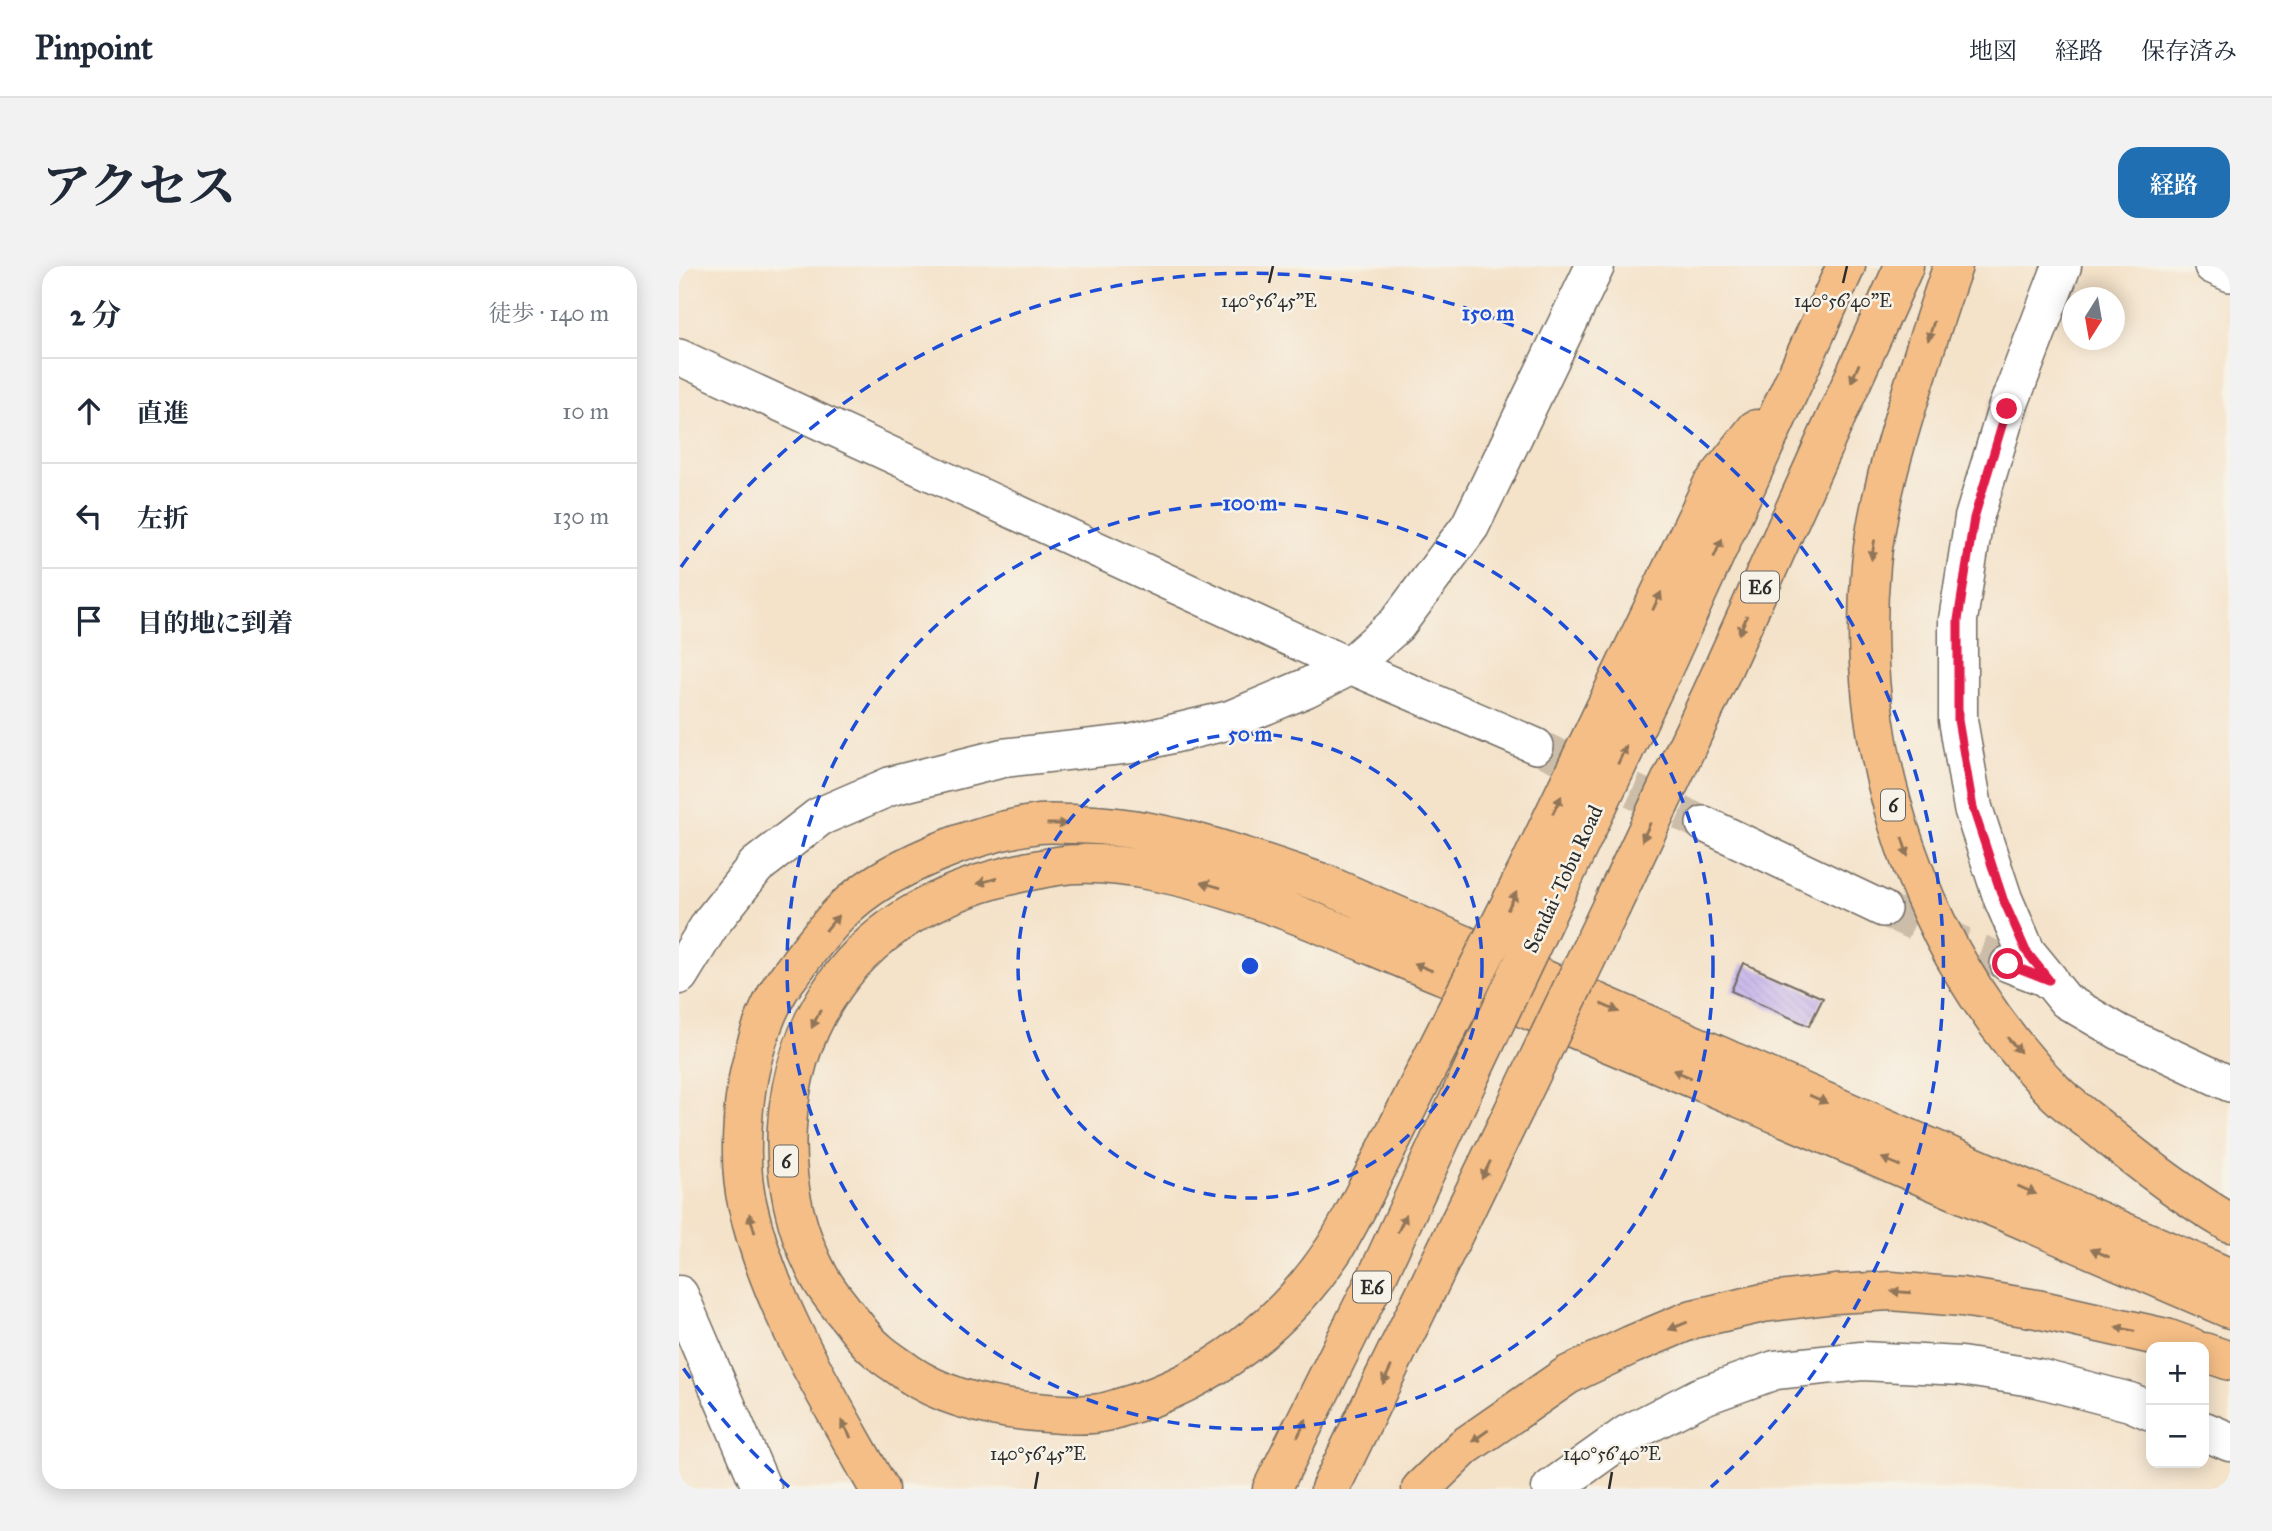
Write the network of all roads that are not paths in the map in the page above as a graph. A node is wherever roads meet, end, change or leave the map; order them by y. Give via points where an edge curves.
1 (1595, 266) edge
2 (1846, 266) edge
3 (1904, 266) edge
4 (1953, 266) edge
5 (2062, 266) edge
6 (2212, 266) edge
7 (2230, 274) edge
8 (679, 357) edge
9 (1350, 666) junction
10 (1536, 746) tunnel mouth
11 (1705, 824) tunnel mouth
12 (1545, 875) junction
13 (1883, 909) tunnel mouth
14 (2008, 964) tunnel mouth
15 (679, 975) edge
16 (2049, 980) junction
17 (2230, 1084) edge
18 (2230, 1223) edge
19 (2230, 1278) edge
20 (679, 1296) edge
21 (2230, 1310) edge
22 (2177, 1342) edge
23 (2209, 1354) edge
24 (2230, 1361) edge
25 (2146, 1409) edge
26 (2209, 1433) edge
27 (2230, 1442) edge
28 (762, 1489) edge
29 (879, 1489) edge
30 (1272, 1489) edge
31 (1330, 1489) edge
32 (1421, 1489) edge
33 (1551, 1489) edge

1 - 9 street via 1470,526 1397,624
12 -> 2 highway, Sendai-Tobu Road / E6 via 1663,669
3 -> 31 highway, E6, bridge via 1712,692
4 -> 18 highway, 6 via 1899,431 1883,490 1871,564 1872,708 1906,854 1931,914 1964,974 2003,1031 2054,1091 2121,1147
5 - 16 street via 2007,409 1974,518 1958,620 1958,720 1973,808 2003,899 2026,951
6 - 7 street
8 - 9 street
9 - 10 street
9 - 15 street via 1230,720 1130,744 1003,758 891,786 819,817 757,866 711,923
11 - 13 street
21 -> 12 highway, 6, bridge via 1939,1182 1532,1010 1255,897 1131,867 1078,864 985,881 938,899 896,924 837,981 816,1016 798,1062 787,1123 789,1194 820,1280 875,1349 919,1380 1001,1409 1099,1414 1192,1381 1269,1324 1306,1287 1337,1244 1426,1071
30 -> 12 highway, Sendai-Tobu Road / E6, bridge via 1467,1082
14 - 16 street
16 - 17 street via 2066,1001 2119,1032
29 -> 19 highway, 6 via 767,1272 747,1206 741,1149 744,1094 756,1046 777,993 842,911 887,877 932,855 986,835 1040,824 1104,825 1179,839 1325,884
20 - 28 street
22 -> 32 highway via 2037,1309 1962,1297 1891,1291 1763,1303 1693,1319 1568,1375 1464,1447
23 - 24 highway
25 - 33 street via 2038,1378 1961,1366 1862,1361 1775,1370 1700,1397 1628,1434
26 - 27 street

